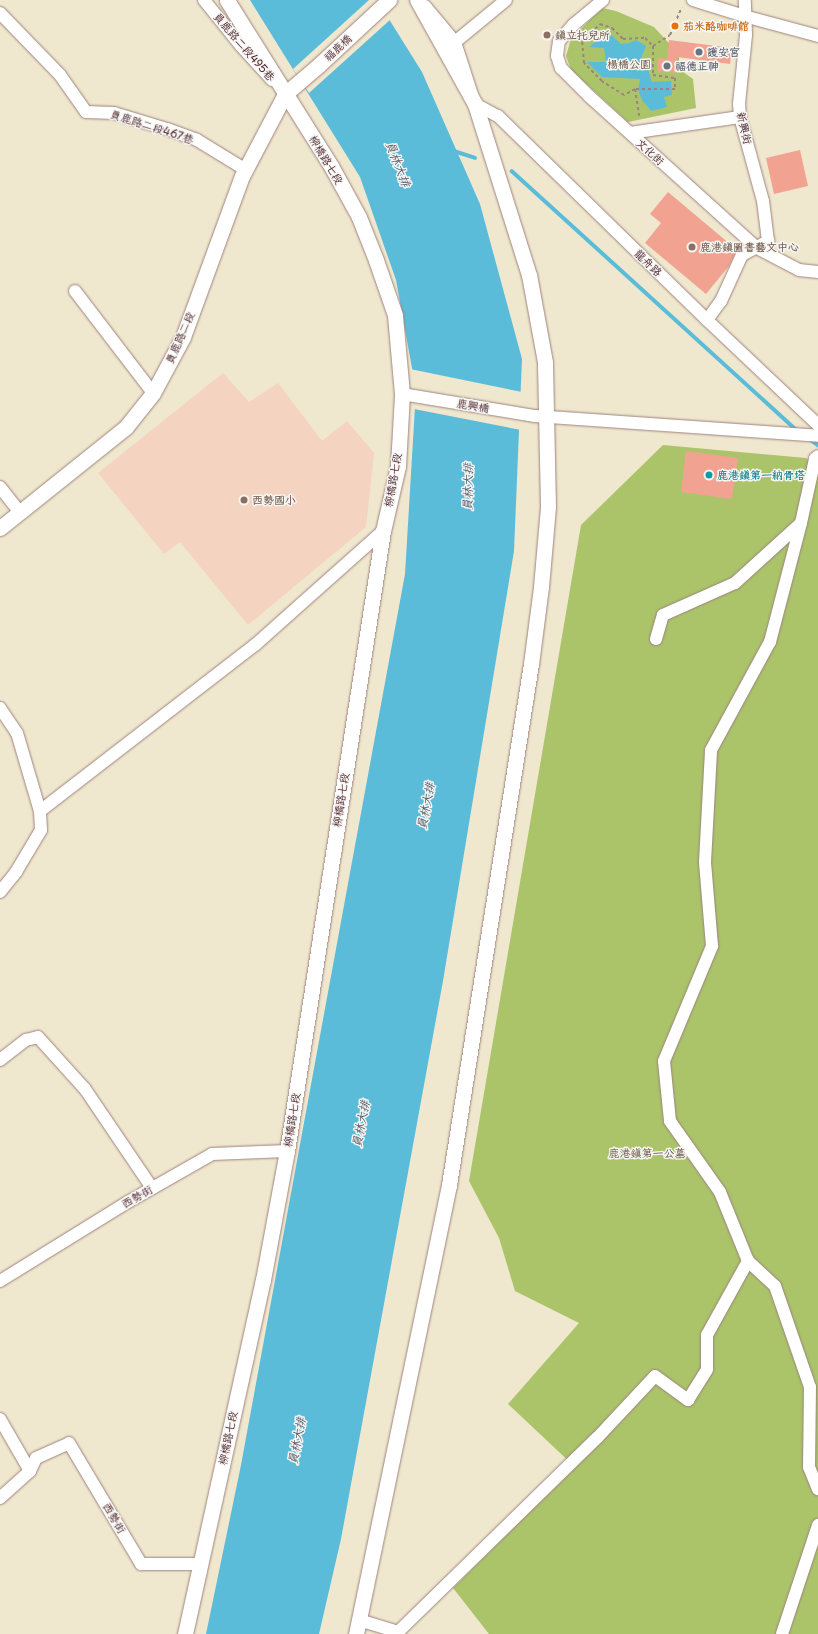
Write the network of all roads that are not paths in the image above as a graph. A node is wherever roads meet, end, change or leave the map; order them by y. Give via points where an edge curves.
1 (204, 0) edge
2 (227, 0) edge
3 (389, 0) edge
4 (416, 0) edge
5 (421, 0) edge
6 (506, 0) edge
7 (603, 0) edge
8 (693, 0) edge
9 (745, 0) edge
10 (0, 13) edge
11 (744, 16) junction
12 (818, 36) edge
13 (455, 42) junction
14 (285, 94) junction
15 (475, 104) junction
16 (740, 117) junction
17 (630, 133) junction
18 (246, 170) junction
19 (757, 248) junction
20 (818, 272) edge
21 (75, 291) dead end
22 (707, 320) junction
23 (154, 393) junction
24 (407, 395) junction
25 (540, 417) junction
26 (818, 425) edge
27 (818, 436) edge
28 (818, 456) edge
29 (0, 487) edge
30 (20, 513) junction
31 (801, 523) junction
32 (0, 528) edge
33 (383, 531) junction
34 (656, 639) dead end
35 (0, 708) edge
36 (40, 811) junction
37 (0, 892) edge
38 (0, 1060) edge
39 (287, 1151) junction
40 (152, 1188) junction
41 (748, 1261) junction
42 (0, 1281) edge
43 (0, 1419) edge
44 (814, 1431) edge
45 (814, 1469) edge
46 (30, 1471) junction
47 (818, 1489) edge
48 (0, 1498) edge
49 (818, 1525) edge
50 (200, 1564) junction
51 (358, 1627) edge
52 (398, 1633) edge
53 (185, 1634) edge
54 (782, 1634) edge

1 - 14 street, 員鹿路二段495巷
2 - 14 main road, 柳橋路七段
3 - 14 main road, 福鹿橋
4 - 15 main road
5 - 13 street
6 - 13 street
7 - 17 street, 文化街 via 574,24 559,41 557,56 561,68
8 - 11 street
9 - 11 street, 新興街
10 - 18 street, 員鹿路二段467巷 via 60,75 86,112 114,113 167,129 197,140
11 - 12 street
11 - 16 street, 新興街 via 746,35 740,82
13 - 15 street
14 - 18 main road, 員鹿路二段
14 - 24 main road, 柳橋路七段 via 331,166 359,217 395,314
15 - 22 street, 龍舟路 via 498,116
15 - 25 main road via 529,275 545,362
16 - 17 street
16 - 19 street, 新興街 via 767,225 768,241
17 - 19 street, 文化街
18 - 23 main road, 員鹿路二段 via 183,337
19 - 20 street, 文化街 via 799,270
19 - 22 street via 742,255 721,301
21 - 23 street
22 - 26 street, 龍舟路
23 - 30 main road, 員鹿路二段 via 126,427
24 - 25 street, 鹿興橋
24 - 33 main road, 柳橋路七段 via 398,466
25 - 27 street, 鹿興橋
25 - 51 main road via 548,507 541,587 529,672 449,1186
28 - 31 street via 815,459
29 - 30 street
30 - 32 main road, 員鹿路二段
31 - 34 street via 735,583 663,615
31 - 41 street via 770,642 711,750 705,862 712,946 664,1061 670,1121 720,1192
33 - 36 street via 255,645
33 - 39 main road, 柳橋路七段
35 - 36 street via 17,733
36 - 37 street via 41,830 16,872
38 - 40 street via 26,1040 38,1037 85,1089
39 - 40 street, 西勢街 via 212,1154
39 - 50 main road, 柳橋路七段 via 263,1280
40 - 42 street, 西勢街
41 - 44 street via 775,1286 810,1387
41 - 52 street via 707,1334 707,1369 688,1400 655,1376 598,1437
43 - 46 street
44 - 45 street via 809,1467
45 - 47 street
46 - 48 street, 西勢街
46 - 50 street, 西勢街 via 36,1458 69,1443 141,1564
49 - 54 street
50 - 53 main road, 柳橋路七段
51 - 52 street

